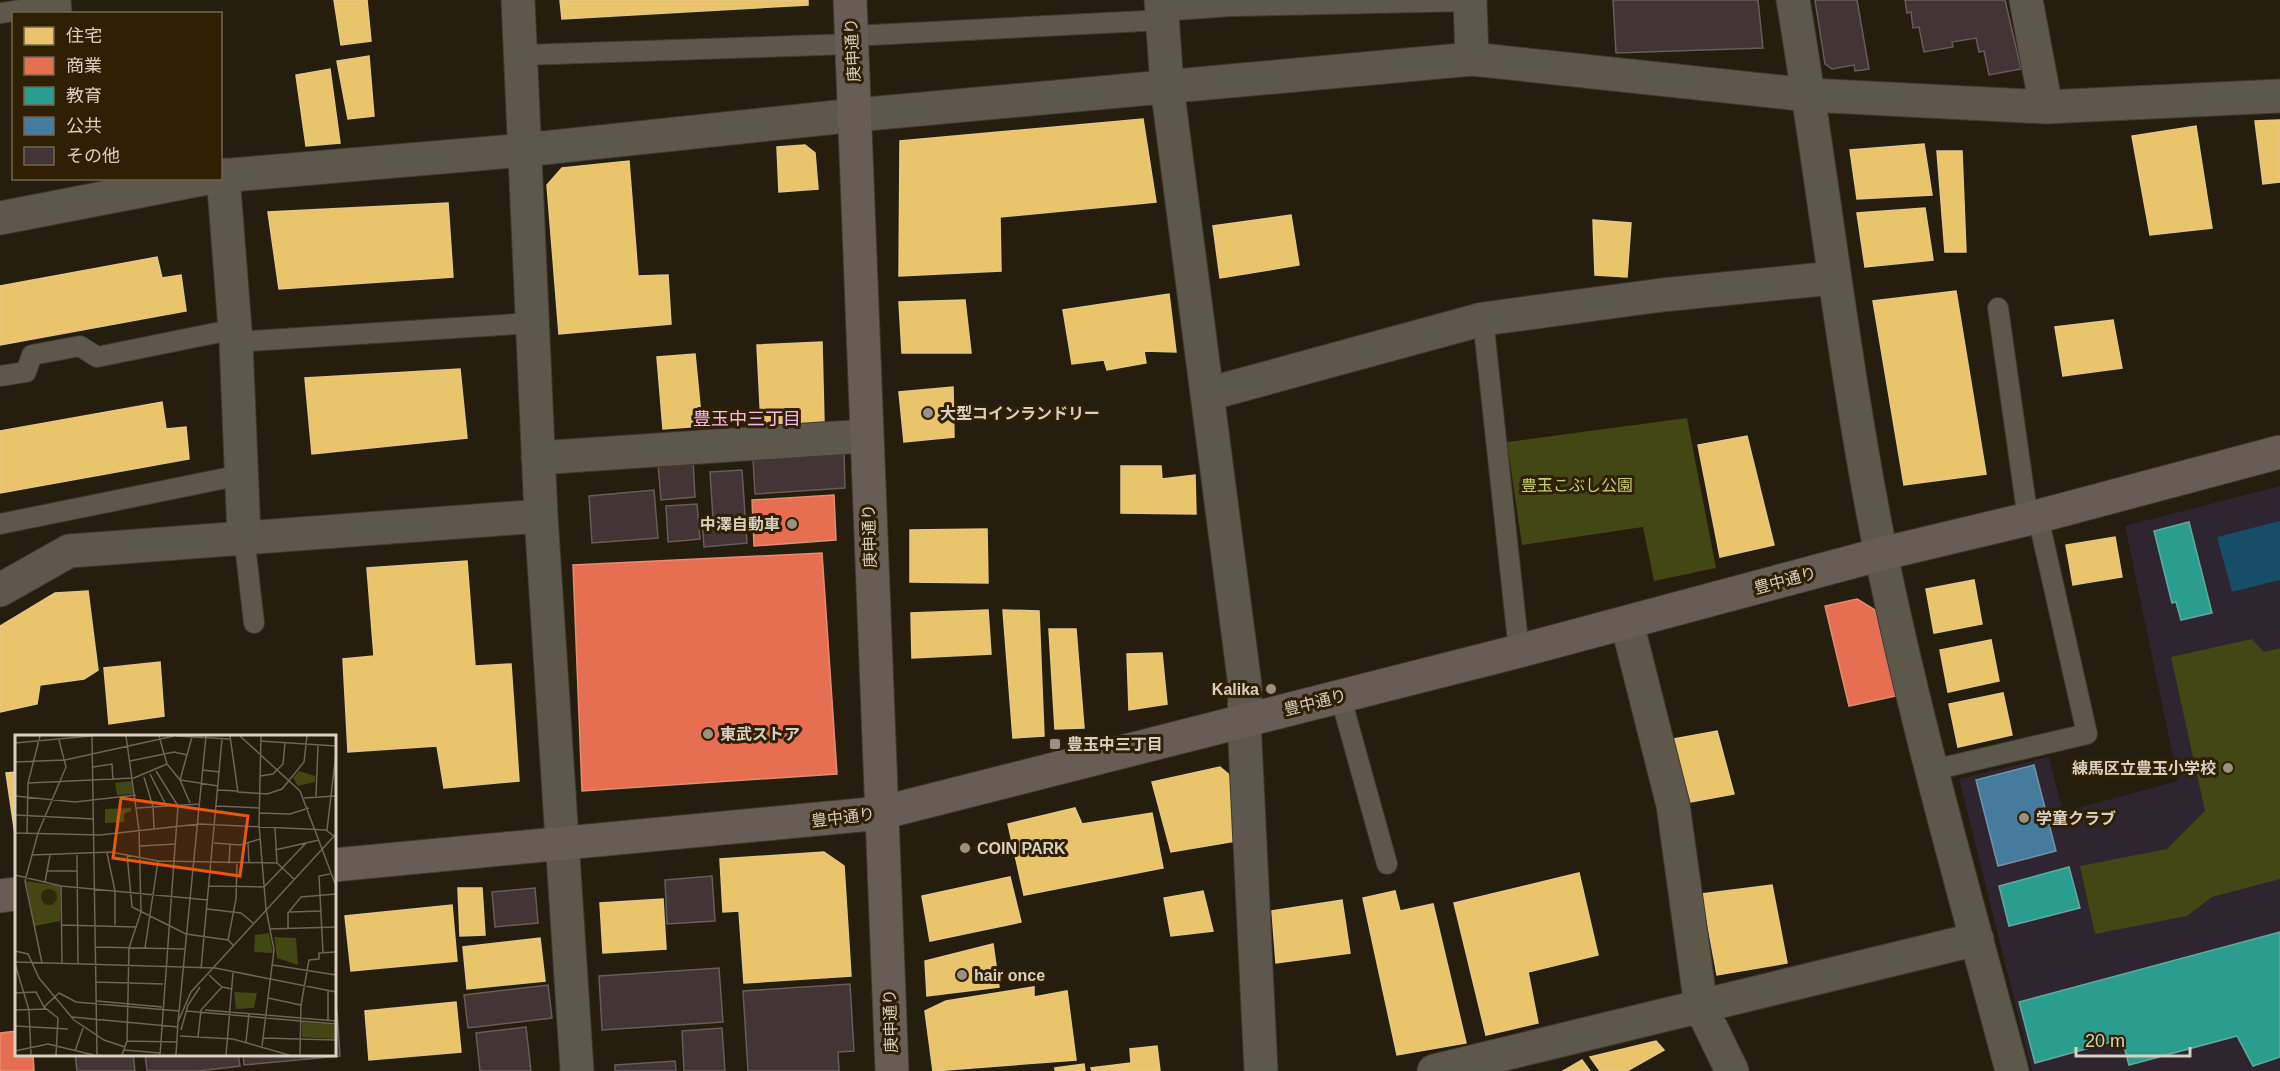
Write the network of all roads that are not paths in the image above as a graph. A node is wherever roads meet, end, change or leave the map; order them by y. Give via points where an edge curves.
1 (518, 0) edge
2 (850, 0) edge
3 (1470, 0) edge
4 (1793, 0) edge
5 (2026, 0) edge
6 (55, 6) edge
7 (1162, 10) edge
8 (0, 13) edge
9 (852, 40) junction
10 (522, 55) junction
11 (1472, 59) junction
12 (1167, 86) junction
13 (1809, 95) junction
14 (2280, 96) edge
15 (2046, 106) junction
16 (856, 115) junction
17 (524, 150) junction
18 (222, 177) edge
19 (189, 180) edge
20 (217, 180) edge
21 (76, 192) edge
22 (0, 218) edge
23 (1833, 278) junction
24 (1998, 308) dead end
25 (1482, 319) junction
26 (532, 323) junction
27 (235, 336) junction
28 (0, 376) edge
29 (1208, 394) junction
30 (865, 436) junction
31 (2280, 452) edge
32 (538, 458) junction
33 (242, 475) junction
34 (541, 516) junction
35 (2033, 518) junction
36 (0, 524) edge
37 (244, 536) junction
38 (1881, 554) junction
39 (0, 590) edge
40 (1627, 622) junction
41 (254, 623) dead end
42 (1519, 651) junction
43 (1340, 695) junction
44 (1244, 720) junction
45 (1933, 770) junction
46 (881, 813) junction
47 (562, 845) junction
48 (1387, 864) dead end
49 (336, 865) edge
50 (15, 894) edge
51 (0, 896) edge
52 (1977, 939) junction
53 (1701, 1007) junction
54 (1479, 1066) edge
55 (577, 1071) edge
56 (892, 1071) edge
57 (1261, 1071) edge
58 (1434, 1071) edge
59 (1732, 1071) edge
60 (2012, 1071) edge

1 - 10 street
2 - 9 street, 庚申通り
3 - 7 lane
3 - 11 street
4 - 13 street
5 - 15 street
6 - 8 lane
7 - 9 lane
7 - 12 street
9 - 10 lane
9 - 16 street, 庚申通り
10 - 17 street
11 - 12 street
11 - 13 street
12 - 16 street
12 - 29 street
13 - 15 street
13 - 23 street
14 - 15 street
16 - 17 street
16 - 30 street, 庚申通り
17 - 18 street
17 - 26 street
19 - 21 street
20 - 27 street
21 - 22 street
23 - 25 street
23 - 38 street
24 - 35 lane
25 - 29 street
25 - 42 lane
26 - 27 lane
26 - 32 street
27 - 28 lane via 97,357 80,346 32,355 26,372
27 - 33 street
29 - 44 street via 1245,686
30 - 32 street
30 - 46 street, 庚申通り
31 - 35 street, 豊中通り
32 - 34 street
33 - 36 lane
33 - 37 street
34 - 37 street
34 - 47 street
35 - 38 street, 豊中通り
35 - 45 lane via 2087,734
37 - 39 street via 69,551
37 - 41 lane
38 - 40 street, 豊中通り
38 - 45 street
40 - 42 street, 豊中通り
40 - 53 street via 1673,805
42 - 43 street, 豊中通り
43 - 44 street, 豊中通り
43 - 48 lane
44 - 46 street, 豊中通り
44 - 57 street
45 - 52 street
46 - 47 street, 豊中通り
46 - 56 street, 庚申通り
47 - 49 street, 豊中通り
47 - 55 street
50 - 51 street
52 - 53 street
52 - 60 street
53 - 54 street
53 - 59 street
54 - 58 street

